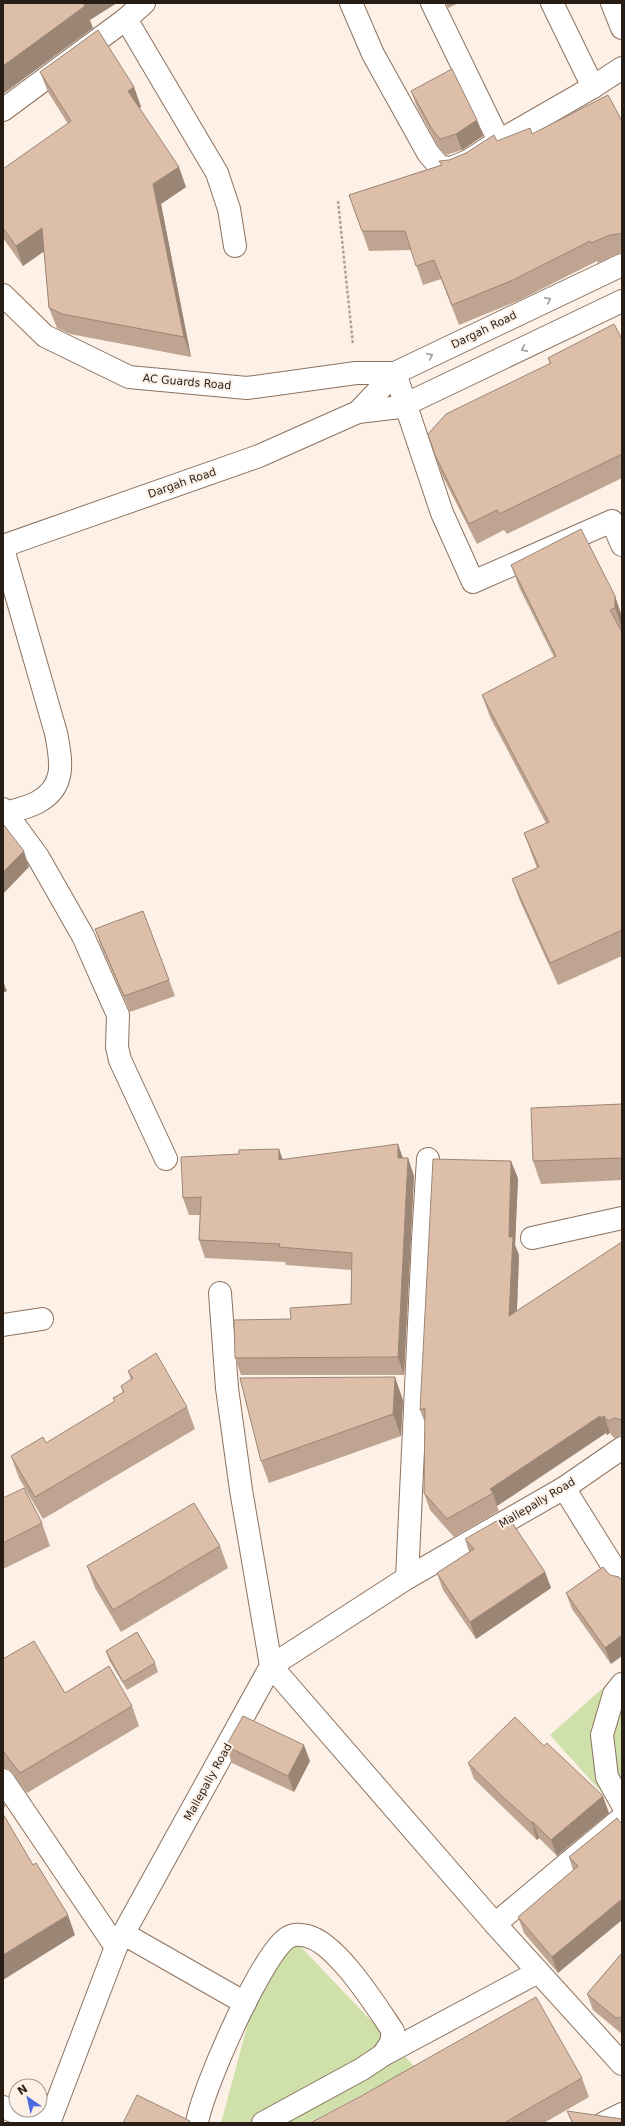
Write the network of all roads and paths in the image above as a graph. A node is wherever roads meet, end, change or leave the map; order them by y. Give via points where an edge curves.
1 (144, 3) edge
2 (351, 3) edge
3 (432, 3) edge
4 (552, 3) edge
5 (612, 3) edge
6 (126, 20) junction
7 (622, 28) edge
8 (622, 68) edge
9 (593, 87) junction
10 (3, 110) edge
11 (499, 141) junction
12 (338, 201) dead end
13 (235, 246) dead end
14 (622, 264) edge
15 (3, 295) edge
16 (622, 301) edge
17 (356, 373) junction
18 (395, 373) junction
19 (406, 404) junction
20 (358, 412) junction
21 (622, 545) edge
22 (3, 546) edge
23 (3, 550) edge
24 (4, 811) edge
25 (166, 1159) dead end
26 (428, 1160) dead end
27 (622, 1218) edge
28 (532, 1238) dead end
29 (220, 1293) dead end
30 (42, 1319) dead end
31 (3, 1326) edge
32 (417, 1387) junction
33 (227, 1388) junction
34 (250, 1388) edge
35 (393, 1388) edge
36 (622, 1448) edge
37 (564, 1488) junction
38 (407, 1578) junction
39 (622, 1581) edge
40 (271, 1666) junction
41 (622, 1684) edge
42 (3, 1780) edge
43 (622, 1804) edge
44 (622, 1818) edge
45 (495, 1924) junction
46 (120, 1941) junction
47 (538, 1972) junction
48 (245, 2003) junction
49 (383, 2055) junction
50 (622, 2064) edge
51 (3, 2107) edge
52 (622, 2114) edge
53 (276, 2120) edge
54 (41, 2123) edge
55 (49, 2123) edge
56 (197, 2123) edge
57 (604, 2123) edge

1 - 6 street
2 - 11 street via 377,61 428,154 440,167 451,168 468,161
3 - 11 street
4 - 9 street
5 - 7 street
6 - 10 street
6 - 13 street via 217,173 229,209
8 - 9 street
9 - 11 street
12 - 17 path
18 -> 14 street, Dargah Road
15 - 17 street, AC Guards Road via 45,336 129,377 247,388
16 -> 19 street, Dargah Road
17 - 18 street, AC Guards Road
18 - 19 street
18 - 20 street, Dargah Road
19 - 20 street, Dargah Road
19 - 21 street via 442,513 473,582 612,521
20 - 22 street, Dargah Road via 259,456
23 - 24 street via 56,733 61,760 60,779 49,794 38,802
24 - 25 street via 38,857 82,936 118,1015 117,1047 120,1060
26 - 32 street
27 - 28 street
29 - 33 street
30 - 31 street
32 - 35 street
32 - 38 street
33 - 34 street
33 - 40 street via 241,1490
36 - 37 street, Mallepally Road
37 - 38 street, Mallepally Road
37 - 39 street
38 - 40 street, Mallepally Road
40 - 45 street
40 - 46 street, Mallepally Road
41 - 43 street via 614,1694 602,1735 606,1777
42 - 46 street
44 - 45 street
45 - 47 street
46 - 48 street
46 - 55 street, Mallepally Road
47 - 49 street
47 - 50 street
48 - 49 street via 274,1951 294,1934 307,1936 319,1942 342,1961 367,1992 393,2032 391,2043
48 - 56 street via 215,2069
49 - 53 street
51 - 54 street
52 - 57 street

